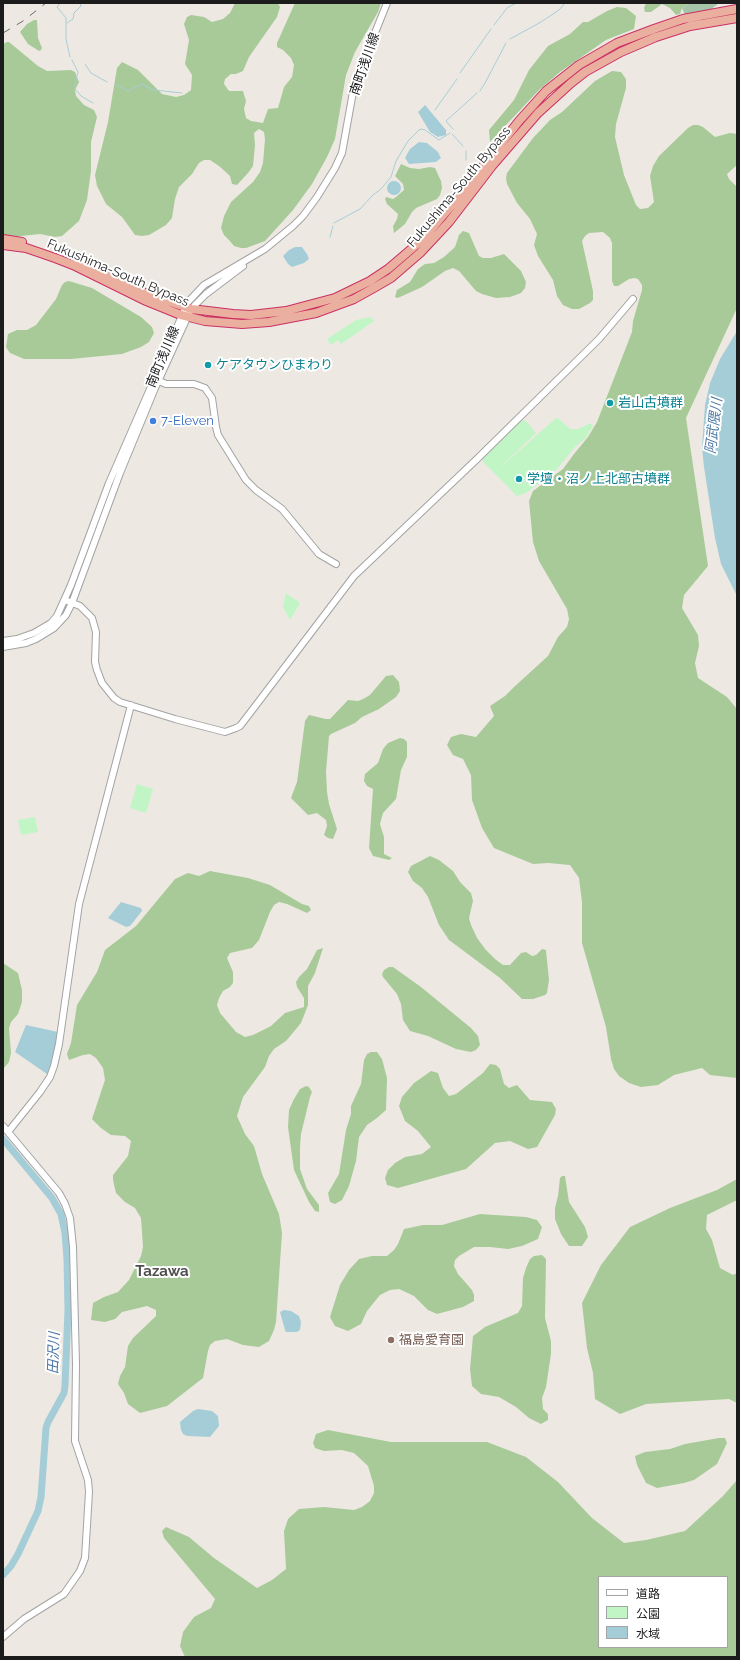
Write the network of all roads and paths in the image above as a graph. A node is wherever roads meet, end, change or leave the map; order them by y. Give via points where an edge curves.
1 (387, 3) edge
2 (737, 9) edge
3 (737, 18) edge
4 (3, 239) edge
5 (3, 245) edge
6 (633, 299) dead end
7 (188, 308) junction
8 (184, 316) junction
9 (156, 380) junction
10 (336, 564) dead end
11 (65, 600) junction
12 (72, 603) junction
13 (3, 640) edge
14 (3, 647) edge
15 (131, 705) junction
16 (3, 1126) edge
17 (8, 1132) junction
18 (3, 1637) edge

1 - 7 street, 南町浅川線 via 358,75 342,153 316,197 303,216 265,249
2 - 7 highway, Fukushima-South Bypass via 683,19 636,35 601,51 566,74 518,120 422,240 398,262 370,281 321,303 286,311 251,315
3 - 8 highway, Fukushima-South Bypass via 690,26 633,46 602,62 571,83 522,131 449,222 420,253 372,289 334,307 286,320 242,324
4 - 7 highway, Fukushima-South Bypass via 58,253 147,294
5 - 8 highway, Fukushima-South Bypass via 28,249 73,265 128,293
6 - 15 street via 599,339 354,576 240,726 225,732
7 - 8 street, 南町浅川線
8 - 9 street, 南町浅川線
9 - 10 street via 166,384 194,384 205,388 212,398 218,435 246,480 282,509 319,554
9 - 11 street, 南町浅川線 via 109,483
9 - 12 street, 南町浅川線
11 - 12 street
11 - 13 street, 南町浅川線 via 57,616 44,628 27,636
12 - 14 street, 南町浅川線 via 61,622 45,634 30,642
12 - 15 street via 87,612 95,625 95,662 102,683 114,698
15 - 17 street via 79,904 54,1066 43,1087
16 - 17 street
17 - 18 street via 61,1197 70,1218 76,1364 75,1441 88,1480 89,1492 85,1558 80,1571 64,1594 24,1619

